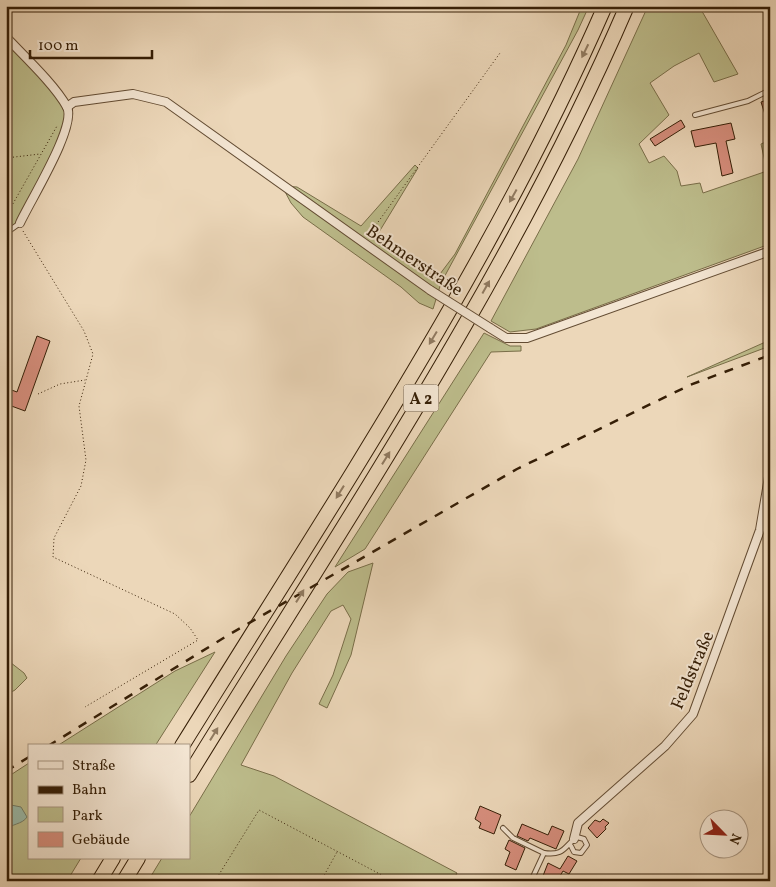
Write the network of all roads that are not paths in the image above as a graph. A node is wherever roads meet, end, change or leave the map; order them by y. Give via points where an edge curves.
1 (604, 6) edge
2 (627, 6) edge
3 (6, 37) edge
4 (770, 90) edge
5 (68, 109) junction
6 (695, 115) dead end
7 (20, 223) joint
8 (6, 233) edge
9 (770, 251) edge
10 (770, 471) edge
11 (183, 744) edge
12 (190, 773) edge
13 (503, 828) dead end
14 (572, 843) joint
15 (544, 853) junction
16 (112, 860) edge
17 (137, 860) edge
18 (99, 881) edge
19 (124, 881) edge
20 (530, 881) edge

1 -> 11 highway, A 2 via 522,179 448,312
12 -> 2 highway, A 2 via 475,308 539,189
3 - 5 street
4 - 6 lane via 748,100
5 - 7 street via 65,135
5 - 9 street, Behmerstraße, bridge via 80,101 133,94 166,102 430,290 506,338 527,338
7 - 8 lane
10 - 14 street, Feldstraße via 760,530 693,714 664,746 578,822
13 - 15 lane via 513,838
14 - 15 lane via 554,855
15 - 20 lane
16 - 18 highway
17 - 19 highway

